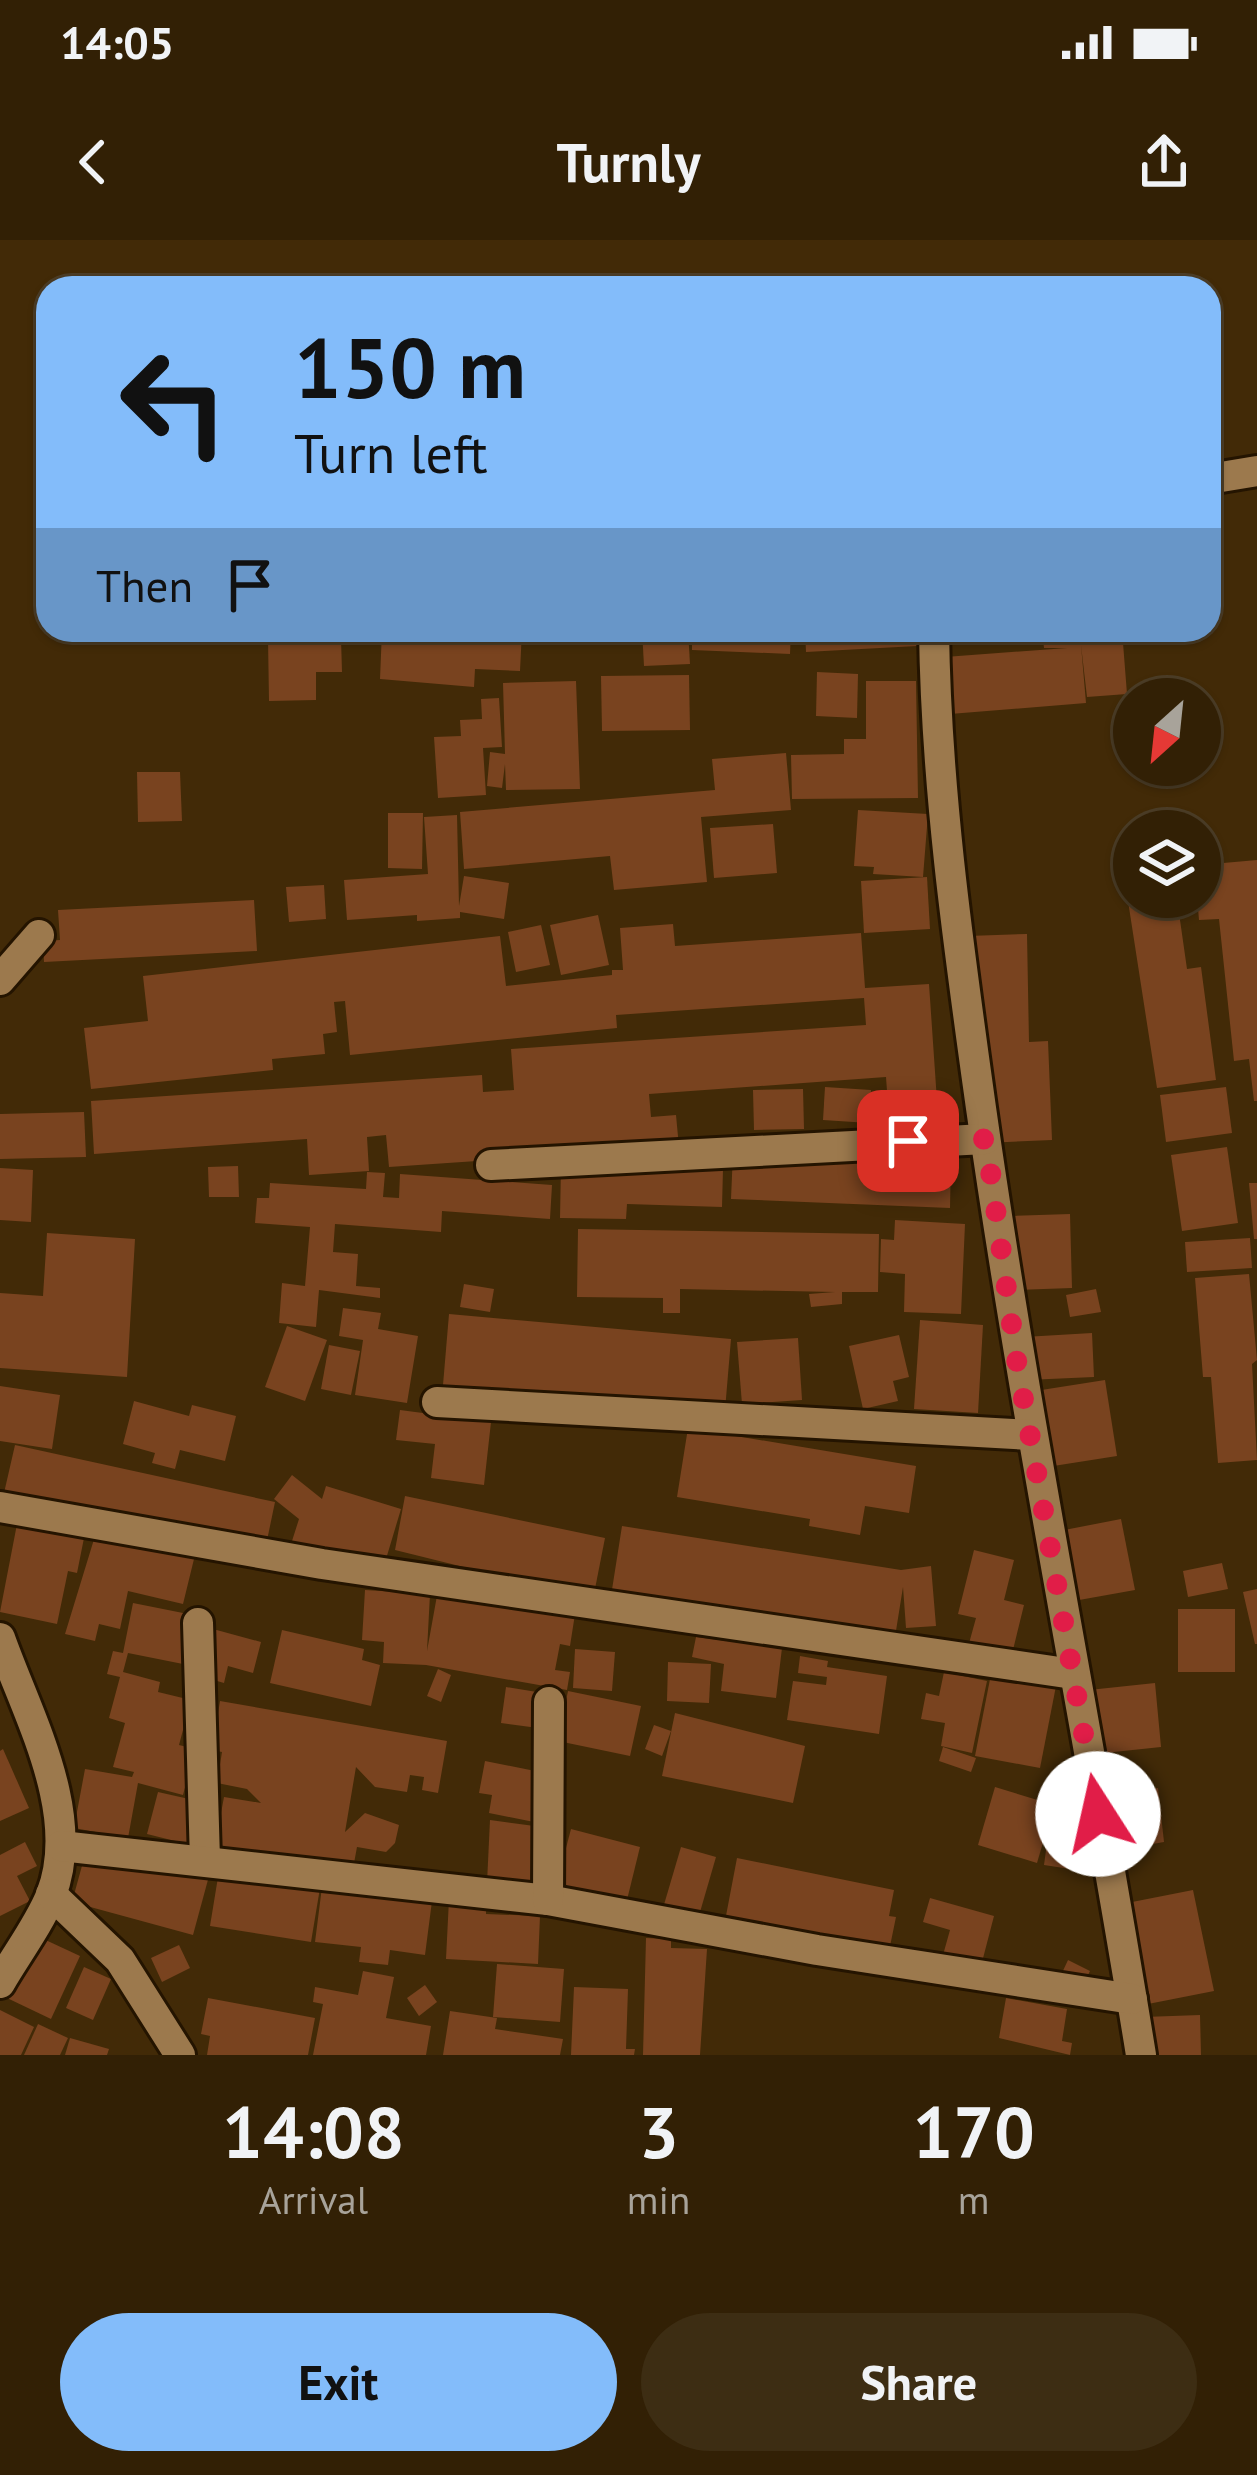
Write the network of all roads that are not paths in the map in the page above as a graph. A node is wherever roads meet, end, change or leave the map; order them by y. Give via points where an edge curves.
1 (1257, 471) edge
2 (1221, 477) edge
3 (934, 642) edge
4 (39, 935) dead end
5 (0, 980) edge
6 (986, 1139) junction
7 (491, 1165) dead end
8 (437, 1402) dead end
9 (1030, 1435) junction
10 (0, 1507) edge
11 (198, 1623) dead end
12 (0, 1639) edge
13 (1073, 1674) junction
14 (549, 1702) dead end
15 (62, 1846) junction
16 (205, 1860) junction
17 (51, 1894) junction
18 (548, 1900) junction
19 (0, 1983) edge
20 (1132, 1999) junction
21 (180, 2055) edge
22 (1141, 2055) edge

1 - 2 street
3 - 6 street via 955,911
4 - 5 street
6 - 7 street
6 - 9 street
8 - 9 street
9 - 13 street
10 - 13 street via 393,1576
11 - 16 street
12 - 15 street via 56,1793
13 - 20 street
14 - 18 street
15 - 16 street
15 - 17 street
16 - 18 street
17 - 19 street
17 - 21 street via 120,1960
18 - 20 street
20 - 22 street

